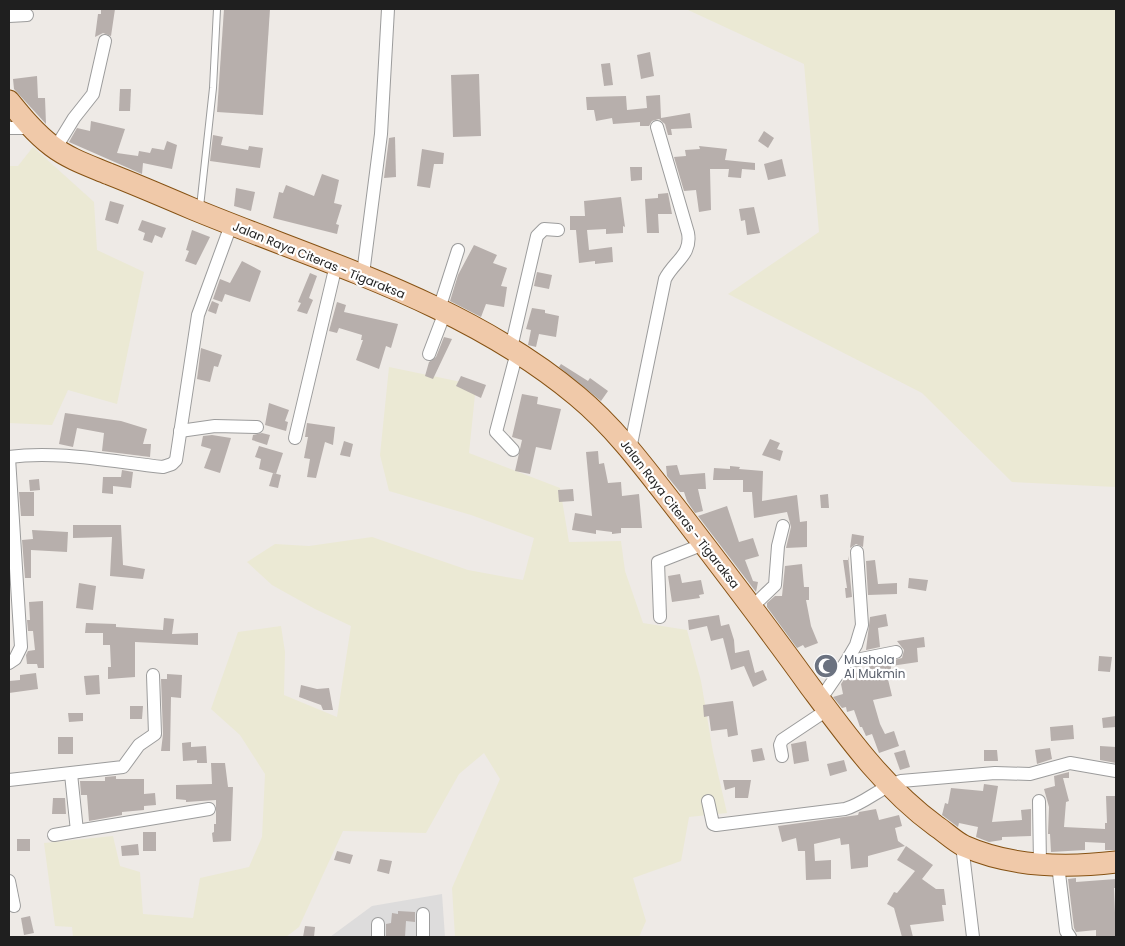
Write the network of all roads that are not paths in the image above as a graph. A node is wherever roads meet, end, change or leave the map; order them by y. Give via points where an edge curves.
1 (217, 9) edge
2 (388, 9) edge
3 (27, 15) dead end
4 (9, 16) edge
5 (105, 41) dead end
6 (9, 101) edge
7 (657, 127) dead end
8 (9, 128) edge
9 (31, 128) junction
10 (56, 149) junction
11 (199, 211) junction
12 (231, 225) junction
13 (558, 230) dead end
14 (458, 250) dead end
15 (336, 265) junction
16 (363, 274) junction
17 (442, 311) junction
18 (514, 350) junction
19 (429, 354) dead end
20 (257, 427) dead end
21 (180, 431) junction
22 (295, 438) dead end
23 (630, 449) junction
24 (513, 450) dead end
25 (9, 458) edge
26 (783, 526) dead end
27 (704, 544) junction
28 (857, 552) dead end
29 (752, 607) junction
30 (660, 617) dead end
31 (896, 652) dead end
32 (846, 662) junction
33 (9, 663) edge
34 (153, 675) dead end
35 (823, 705) junction
36 (782, 756) dead end
37 (1116, 771) edge
38 (71, 774) junction
39 (9, 780) edge
40 (887, 785) junction
41 (708, 801) dead end
42 (1039, 801) dead end
43 (209, 809) dead end
44 (77, 832) junction
45 (54, 835) dead end
46 (962, 845) junction
47 (1116, 862) edge
48 (1049, 864) junction
49 (9, 882) edge
50 (14, 906) dead end
51 (423, 914) dead end
52 (378, 924) dead end
53 (378, 937) edge
54 (422, 937) edge
55 (973, 937) edge
56 (1070, 937) edge

1 - 11 lane via 213,88
2 - 16 street via 381,134
3 - 4 street
5 - 10 street via 93,94
6 - 9 main road, Jalan Raya Citeras - Tigaraksa
7 - 23 street via 689,244 686,253 668,273
8 - 9 street
9 - 10 main road, Jalan Raya Citeras - Tigaraksa
10 - 11 main road, Jalan Raya Citeras - Tigaraksa via 77,161
11 - 12 main road, Jalan Raya Citeras - Tigaraksa
12 - 15 main road, Jalan Raya Citeras - Tigaraksa
12 - 21 street via 198,315
13 - 18 street via 544,230 537,236
14 - 17 street
15 - 16 main road, Jalan Raya Citeras - Tigaraksa
15 - 22 street
16 - 17 main road, Jalan Raya Citeras - Tigaraksa
17 - 18 main road, Jalan Raya Citeras - Tigaraksa
17 - 19 street
18 - 23 main road, Jalan Raya Citeras - Tigaraksa via 578,397
18 - 24 street via 496,432
20 - 21 street via 215,426
21 - 25 street via 176,460 168,466 50,455 29,454
23 - 27 main road, Jalan Raya Citeras - Tigaraksa
25 - 33 street via 22,647
26 - 29 street via 775,585
27 - 29 main road, Jalan Raya Citeras - Tigaraksa
27 - 30 street via 658,562
28 - 32 street via 862,625
29 - 35 main road, Jalan Raya Citeras - Tigaraksa
31 - 32 street
32 - 35 street
34 - 38 street via 154,735 139,745 123,767
35 - 36 street via 782,740
35 - 40 main road, Jalan Raya Citeras - Tigaraksa
37 - 40 street via 1070,763 1030,774 995,773
38 - 39 street
38 - 44 street
40 - 41 street via 859,804 845,809 716,825 713,824
40 - 46 main road, Jalan Raya Citeras - Tigaraksa
42 - 48 street
43 - 44 street
44 - 45 street
46 - 48 main road, Jalan Raya Citeras - Tigaraksa via 991,855
46 - 55 street
47 - 48 main road, Jalan Raya Citeras - Tigaraksa
48 - 56 street
49 - 50 street
51 - 54 street
52 - 53 street

